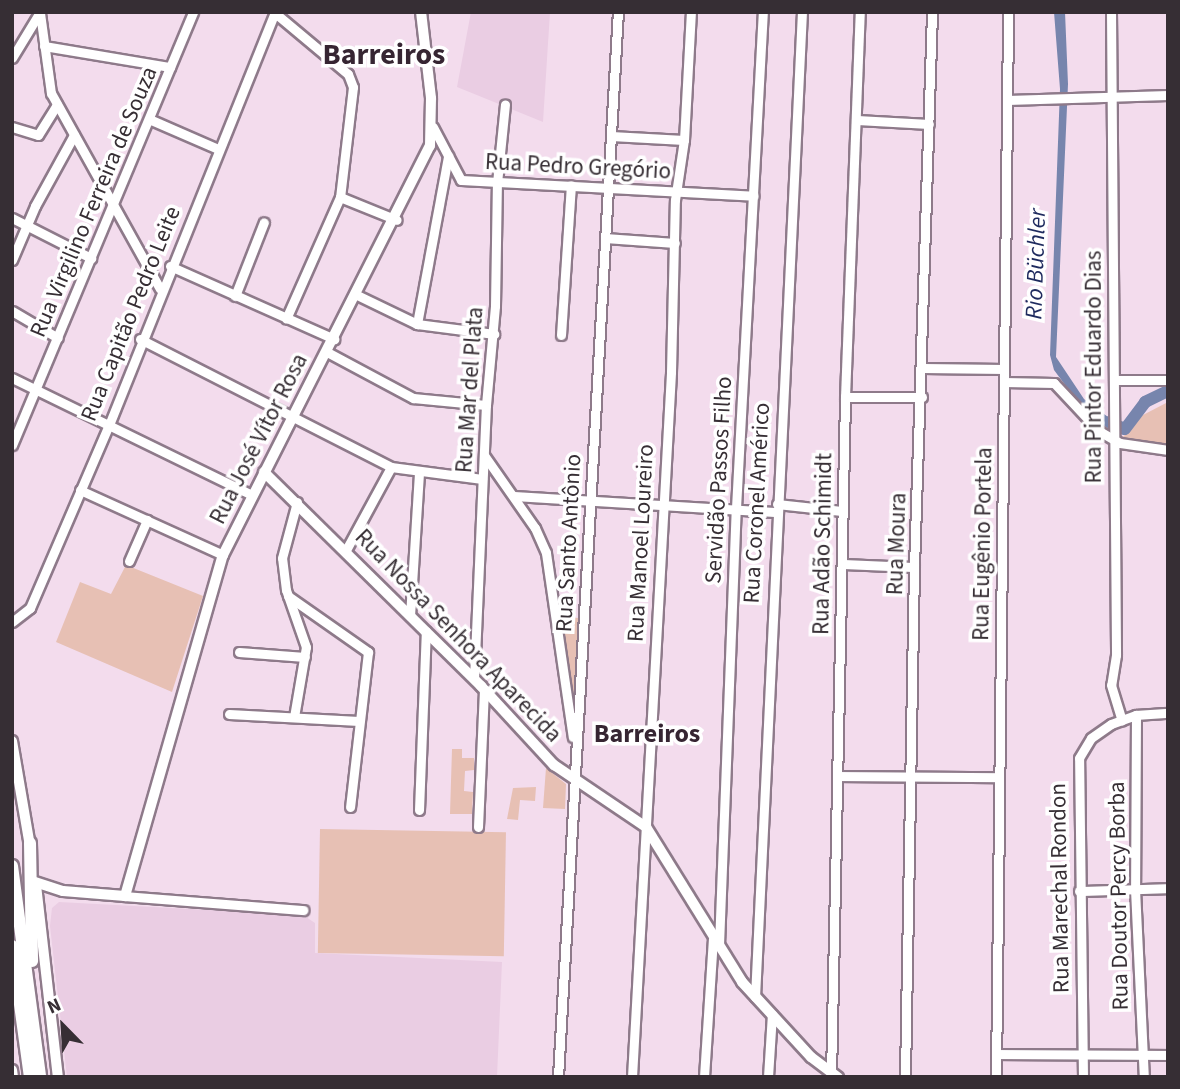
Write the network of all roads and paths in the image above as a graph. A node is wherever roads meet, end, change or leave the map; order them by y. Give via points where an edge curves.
1 (193, 12) edge
2 (275, 12) edge
3 (421, 12) edge
4 (618, 12) edge
5 (691, 12) edge
6 (763, 12) edge
7 (802, 12) edge
8 (860, 12) edge
9 (932, 12) edge
10 (1008, 12) edge
11 (1111, 12) edge
12 (40, 13) edge
13 (44, 46) junction
14 (12, 58) edge
15 (170, 68) junction
16 (1168, 95) edge
17 (1112, 97) junction
18 (1007, 100) junction
19 (57, 104) junction
20 (505, 104) dead end
21 (149, 119) junction
22 (857, 120) junction
23 (929, 124) junction
24 (12, 127) edge
25 (433, 127) junction
26 (74, 135) junction
27 (611, 136) junction
28 (684, 141) junction
29 (218, 149) junction
30 (448, 156) junction
31 (497, 183) junction
32 (571, 185) junction
33 (608, 187) junction
34 (676, 191) junction
35 (754, 196) junction
36 (340, 197) junction
37 (114, 203) junction
38 (12, 218) edge
39 (397, 220) junction
40 (264, 222) dead end
41 (27, 226) junction
42 (606, 238) junction
43 (675, 243) junction
44 (91, 258) junction
45 (12, 260) edge
46 (170, 266) junction
47 (160, 289) junction
48 (357, 295) junction
49 (234, 296) junction
50 (12, 311) edge
51 (286, 319) junction
52 (417, 324) junction
53 (494, 334) junction
54 (561, 335) dead end
55 (58, 338) junction
56 (140, 339) junction
57 (334, 339) junction
58 (327, 352) junction
59 (923, 368) junction
60 (1004, 369) junction
61 (12, 379) edge
62 (1114, 380) junction
63 (1168, 380) edge
64 (1004, 382) junction
65 (36, 390) junction
66 (845, 397) junction
67 (922, 397) junction
68 (486, 405) junction
69 (293, 418) junction
70 (108, 425) junction
71 (1114, 437) junction
72 (12, 445) edge
73 (1168, 450) edge
74 (484, 455) junction
75 (391, 467) junction
76 (264, 472) junction
77 (419, 473) junction
78 (482, 479) junction
79 (80, 491) junction
80 (252, 495) junction
81 (514, 496) junction
82 (591, 500) junction
83 (297, 502) junction
84 (661, 504) junction
85 (736, 508) junction
86 (776, 508) junction
87 (842, 511) junction
88 (147, 520) junction
89 (346, 550) junction
90 (223, 555) junction
91 (129, 561) dead end
92 (842, 564) junction
93 (914, 567) junction
94 (288, 596) junction
95 (410, 616) junction
96 (12, 622) edge
97 (426, 631) junction
98 (239, 652) dead end
99 (306, 657) junction
100 (474, 679) junction
101 (484, 690) junction
102 (568, 702) junction
103 (579, 702) junction
104 (229, 713) dead end
105 (1168, 713) edge
106 (1136, 715) junction
107 (294, 716) junction
108 (1122, 720) junction
109 (359, 721) junction
110 (12, 741) edge
111 (576, 749) junction
112 (912, 774) junction
113 (839, 776) junction
114 (999, 777) junction
115 (573, 781) junction
116 (350, 807) dead end
117 (419, 810) dead end
118 (478, 827) dead end
119 (646, 827) junction
120 (30, 843) junction
121 (12, 866) edge
122 (35, 882) junction
123 (1168, 888) edge
124 (1135, 889) junction
125 (63, 891) junction
126 (1079, 891) junction
127 (125, 896) junction
128 (303, 910) dead end
129 (39, 915) junction
130 (713, 939) junction
131 (12, 946) edge
132 (719, 950) junction
133 (755, 997) junction
134 (772, 1014) junction
135 (33, 1021) junction
136 (996, 1055) junction
137 (1082, 1055) junction
138 (1143, 1055) junction
139 (1168, 1055) edge
140 (12, 1070) edge
141 (833, 1076) edge
142 (13, 1077) edge
143 (30, 1077) edge
144 (40, 1077) edge
145 (58, 1077) edge
146 (558, 1077) edge
147 (632, 1077) edge
148 (704, 1077) edge
149 (768, 1077) edge
150 (905, 1077) edge
151 (996, 1077) edge
152 (1083, 1077) edge
153 (1144, 1077) edge

1 - 15 street, Rua Virgilino Ferreira de Souza
2 - 29 street, Rua Capitão Pedro Leite
2 - 36 street via 352,80
3 - 25 main road, Rua José Vítor Rosa
4 - 27 street, Rua Santo Antônio
5 - 28 street, Rua Manoel Loureiro
6 - 35 street, Servidão Passos Filho
7 - 86 street, Rua Coronel Américo
8 - 22 street, Rua Adão Schimidt
9 - 23 street, Rua Moura
10 - 18 street, Rua Eugênio Portela
11 - 17 street, Rua Pintor Eduardo Dias
12 - 13 street
12 - 14 street
13 - 15 street
13 - 19 street via 46,77
15 - 21 street, Rua Virgilino Ferreira de Souza
16 - 17 street
17 - 18 street
17 - 62 street, Rua Pintor Eduardo Dias
18 - 60 street, Rua Eugênio Portela
19 - 24 street via 38,135
19 - 26 street
20 - 31 street, Rua Mar del Plata
21 - 29 street
21 - 37 street, Rua Virgilino Ferreira de Souza
22 - 23 street
22 - 66 street, Rua Adão Schimidt
23 - 59 street, Rua Moura
25 - 30 street, Rua Pedro Gregório
25 - 39 main road, Rua José Vítor Rosa via 426,157
26 - 37 street
26 - 41 street
27 - 28 street
27 - 33 street, Rua Santo Antônio
28 - 34 street, Rua Manoel Loureiro
29 - 46 street, Rua Capitão Pedro Leite
30 - 31 street, Rua Pedro Gregório via 461,180
30 - 52 street
31 - 32 street, Rua Pedro Gregório
31 - 53 street, Rua Mar del Plata
32 - 33 street, Rua Pedro Gregório
32 - 54 street
33 - 34 street, Rua Pedro Gregório
33 - 42 street, Rua Santo Antônio
34 - 35 street, Rua Pedro Gregório
34 - 43 street, Rua Manoel Loureiro
35 - 85 street, Servidão Passos Filho
36 - 39 street
36 - 51 street
37 - 44 street, Rua Virgilino Ferreira de Souza
37 - 47 street
38 - 41 street
39 - 48 main road, Rua José Vítor Rosa
40 - 49 street
41 - 44 street
41 - 45 street
42 - 43 street
42 - 82 street, Rua Santo Antônio
43 - 84 street, Rua Manoel Loureiro
44 - 55 street, Rua Virgilino Ferreira de Souza
46 - 47 street, Rua Capitão Pedro Leite
46 - 49 street
47 - 56 street, Rua Capitão Pedro Leite
48 - 52 street
48 - 57 main road, Rua José Vítor Rosa
49 - 51 street
50 - 55 street
51 - 57 street
52 - 53 street
53 - 68 street, Rua Mar del Plata
55 - 65 street, Rua Virgilino Ferreira de Souza
56 - 69 street
56 - 70 street, Rua Capitão Pedro Leite
57 - 58 main road, Rua José Vítor Rosa
58 - 68 street via 413,398
58 - 69 main road, Rua José Vítor Rosa
59 - 60 street
59 - 67 street, Rua Moura
60 - 64 street, Rua Eugênio Portela
61 - 65 street
62 - 63 street
62 - 71 street, Rua Pintor Eduardo Dias
64 - 71 street via 1054,383 1084,420
64 - 114 street, Rua Eugênio Portela
65 - 70 street
65 - 72 street, Rua Virgilino Ferreira de Souza
66 - 67 street
66 - 87 street, Rua Adão Schimidt
67 - 93 street, Rua Moura
68 - 74 street, Rua Mar del Plata
69 - 75 street
69 - 76 main road, Rua José Vítor Rosa
70 - 79 street, Rua Capitão Pedro Leite
70 - 80 street
71 - 73 street
71 - 108 street, Rua Pintor Eduardo Dias via 1116,655 1111,685
74 - 78 street, Rua Mar del Plata
74 - 81 street
75 - 77 street
75 - 89 street
76 - 80 main road, Rua José Vítor Rosa
76 - 83 main road, Rua Nossa Senhora Aparecida
77 - 78 street
77 - 95 street
78 - 100 street, Rua Mar del Plata
79 - 88 street
79 - 96 street, Rua Capitão Pedro Leite via 30,608
80 - 90 main road, Rua José Vítor Rosa
81 - 82 street
81 - 102 street via 546,553
82 - 84 street
82 - 103 street, Rua Santo Antônio
83 - 89 main road, Rua Nossa Senhora Aparecida
83 - 94 street via 283,552
84 - 85 street
84 - 119 street, Rua Manoel Loureiro
85 - 86 street
85 - 132 street, Servidão Passos Filho
86 - 87 street
86 - 133 street, Rua Coronel Américo
87 - 92 street, Rua Adão Schimidt
88 - 90 street
88 - 91 street
89 - 95 main road, Rua Nossa Senhora Aparecida
90 - 127 main road, Rua José Vítor Rosa
92 - 93 street
92 - 113 street, Rua Adão Schimidt
93 - 112 street, Rua Moura
94 - 99 street
94 - 109 street via 368,652
95 - 97 main road, Rua Nossa Senhora Aparecida
97 - 100 main road, Rua Nossa Senhora Aparecida
97 - 117 street
98 - 99 street
99 - 107 street
100 - 101 main road, Rua Nossa Senhora Aparecida
101 - 115 main road, Rua Nossa Senhora Aparecida
101 - 118 street
102 - 103 street
102 - 111 street
103 - 111 street, Rua Santo Antônio
104 - 107 street
105 - 106 street, Rua Marechal Rondon
106 - 108 street, Rua Marechal Rondon
106 - 124 street, Rua Doutor Percy Borba
107 - 109 street
108 - 126 street, Rua Marechal Rondon via 1091,738 1079,758
109 - 116 street
110 - 120 main road
111 - 115 street, Rua Santo Antônio
112 - 113 street
112 - 114 street
112 - 150 street, Rua Moura
113 - 141 street, Rua Adão Schimidt
114 - 136 street, Rua Eugênio Portela
115 - 119 main road, Rua Nossa Senhora Aparecida
115 - 146 street, Rua Santo Antônio
119 - 130 main road, Rua Nossa Senhora Aparecida
119 - 147 street, Rua Manoel Loureiro
120 - 122 main road
120 - 135 highway
121 - 135 highway
122 - 125 main road
122 - 129 main road
123 - 124 street
124 - 126 street
124 - 138 street, Rua Doutor Percy Borba
125 - 127 main road
125 - 129 main road via 45,902
126 - 137 street, Rua Marechal Rondon
127 - 128 street
129 - 145 main road
130 - 132 main road, Rua Nossa Senhora Aparecida
130 - 148 street
131 - 143 highway
132 - 133 main road, Rua Nossa Senhora Aparecida
133 - 134 main road, Rua Nossa Senhora Aparecida
134 - 141 main road, Rua Nossa Senhora Aparecida
134 - 149 street
135 - 144 highway
136 - 137 street
136 - 151 street, Rua Eugênio Portela
137 - 138 street
137 - 152 street, Rua Marechal Rondon
138 - 139 street
138 - 153 street, Rua Doutor Percy Borba
140 - 142 main road

